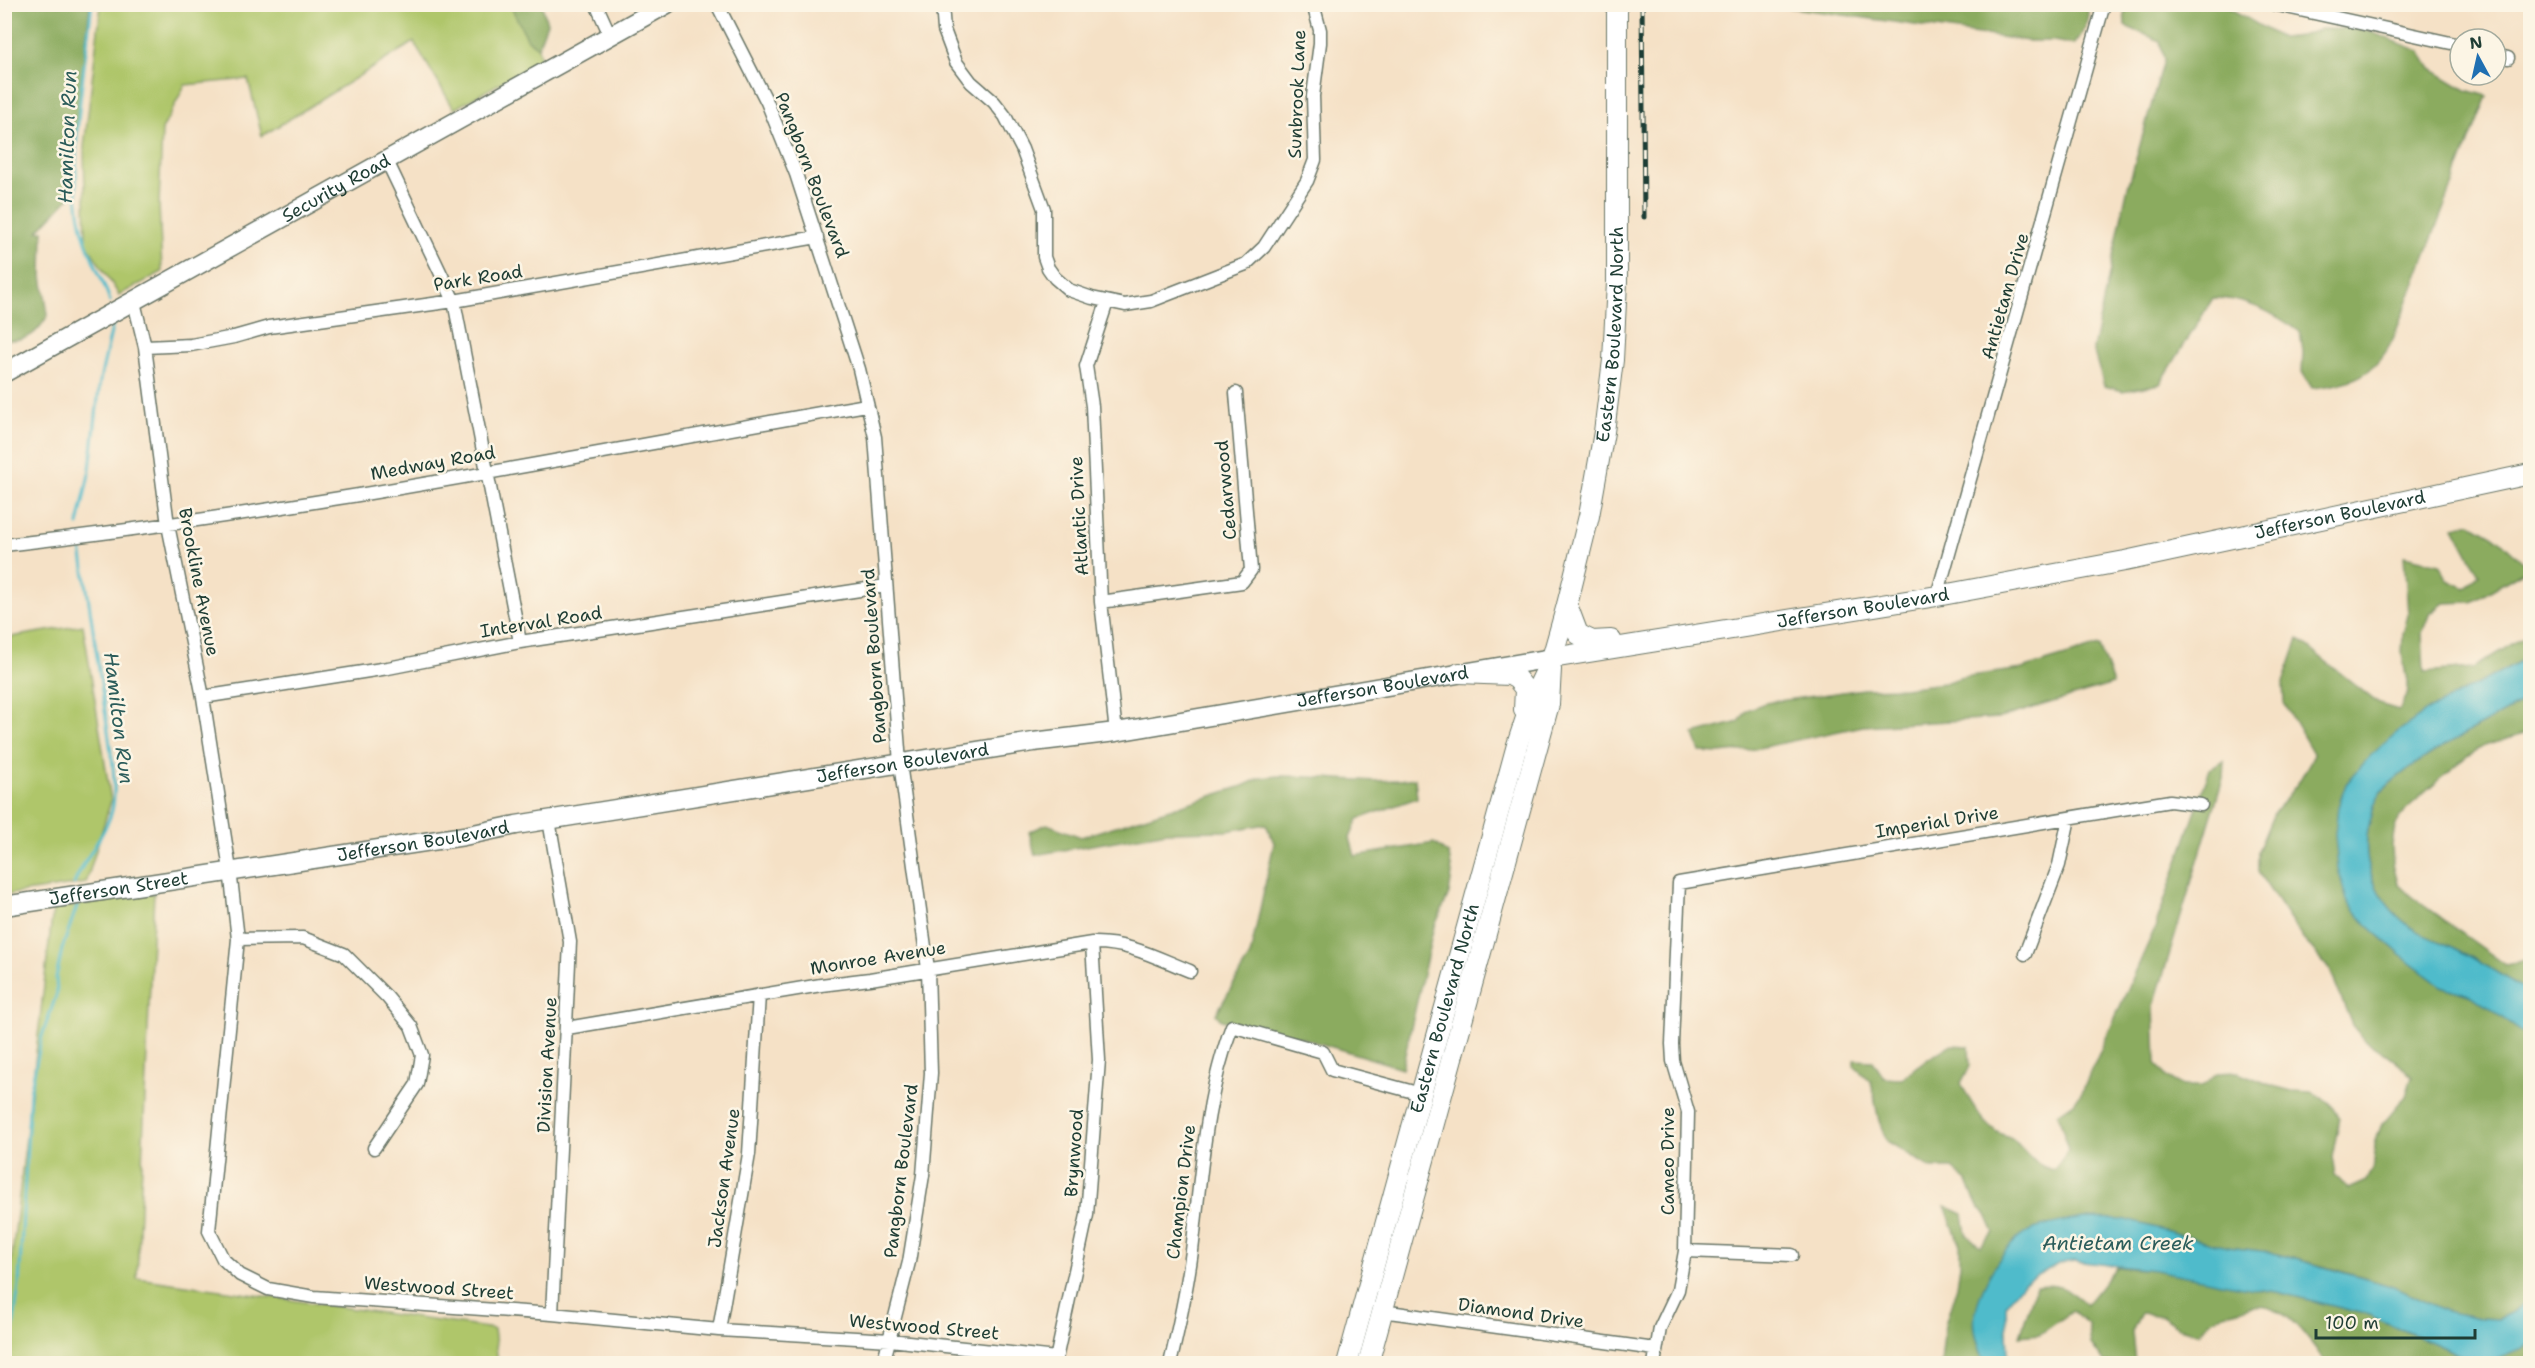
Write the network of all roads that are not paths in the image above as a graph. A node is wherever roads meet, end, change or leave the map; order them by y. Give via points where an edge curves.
1 (596, 4) edge
2 (667, 4) edge
3 (717, 4) edge
4 (942, 4) edge
5 (1313, 4) edge
6 (1617, 4) edge
7 (2104, 4) edge
8 (2273, 4) edge
9 (610, 35) junction
10 (2448, 42) edge
11 (387, 161) junction
12 (817, 237) junction
13 (454, 301) junction
14 (134, 302) junction
15 (1107, 302) junction
16 (145, 347) junction
17 (4, 374) edge
18 (1236, 393) dead end
19 (866, 405) junction
20 (488, 471) junction
21 (2530, 474) edge
22 (168, 525) junction
23 (4, 545) edge
24 (886, 586) junction
25 (1937, 596) junction
26 (1101, 603) junction
27 (1567, 605) junction
28 (1665, 638) junction
29 (520, 642) junction
30 (1552, 658) junction
31 (1459, 673) junction
32 (203, 697) junction
33 (1116, 732) junction
34 (1517, 745) junction
35 (900, 763) junction
36 (2201, 805) dead end
37 (2069, 819) junction
38 (549, 820) junction
39 (230, 870) junction
40 (1679, 883) joint
41 (4, 906) edge
42 (238, 939) junction
43 (1092, 943) junction
44 (2025, 954) dead end
45 (928, 969) junction
46 (1190, 971) dead end
47 (759, 995) junction
48 (567, 1028) junction
49 (1421, 1094) junction
50 (374, 1148) dead end
51 (1397, 1180) junction
52 (1412, 1202) junction
53 (1685, 1251) junction
54 (1792, 1255) dead end
55 (1382, 1311) junction
56 (552, 1314) junction
57 (719, 1330) junction
58 (890, 1340) junction
59 (1655, 1349) junction
60 (1056, 1361) edge
61 (883, 1364) edge
62 (1170, 1364) edge
63 (1347, 1364) edge
64 (1368, 1364) edge
65 (1654, 1364) edge

1 - 9 street
2 - 9 main road, Security Road
3 - 12 street, Pangborn Boulevard via 766,102
4 - 15 street, Sunbrook Lane via 944,30 956,62 1005,116 1022,149 1044,209 1044,257 1048,268 1069,290
5 - 15 street, Sunbrook Lane via 1320,30 1313,96 1315,160 1307,181 1270,238 1255,257 1236,270 1151,302
6 - 27 main road, Eastern Boulevard North via 1619,223 1612,360 1589,516
7 - 25 street, Antietam Drive
8 - 10 street
9 - 11 main road, Security Road
11 - 13 street
11 - 14 main road, Security Road
12 - 13 street, Park Road
12 - 19 street, Pangborn Boulevard via 859,369
13 - 16 street, Park Road via 269,327 191,345
13 - 20 street
14 - 16 street, Brookline Avenue
14 - 17 main road, Security Road
15 - 26 street, Atlantic Drive via 1086,366 1092,406
16 - 22 street, Brookline Avenue
18 - 26 street, Cedarwood via 1251,570 1242,582
19 - 20 street, Medway Road
19 - 24 street, Pangborn Boulevard via 875,437
20 - 22 street, Medway Road
20 - 29 street
21 - 25 main road, Jefferson Boulevard via 2125,561
22 - 23 street, Medway Road
22 - 32 street, Brookline Avenue
24 - 29 street, Interval Road
24 - 35 street, Pangborn Boulevard
25 - 28 main road, Jefferson Boulevard
26 - 33 street, Atlantic Drive
27 - 28 main road via 1578,634 1592,641
27 - 30 main road, Eastern Boulevard North
28 - 30 main road, Jefferson Boulevard
29 - 32 street, Interval Road via 388,668
30 - 31 main road, Jefferson Boulevard
30 - 34 main road, Eastern Boulevard North
30 - 52 main road, Eastern Boulevard North via 1550,704
31 - 33 main road, Jefferson Boulevard
31 - 34 main road via 1510,675 1522,684 1526,697
32 - 39 street, Brookline Avenue
33 - 35 main road, Jefferson Boulevard
34 - 49 main road, Eastern Boulevard North
35 - 38 main road, Jefferson Boulevard
35 - 45 street, Pangborn Boulevard
36 - 37 street, Imperial Drive via 2170,801
37 - 40 street, Imperial Drive
37 - 44 street via 2059,865
38 - 39 main road, Jefferson Boulevard
38 - 48 street, Division Avenue via 570,942
39 - 41 main road, Jefferson Street
39 - 42 street, Westwood Street
40 - 53 street, Cameo Drive via 1672,1044 1688,1112
42 - 50 street via 303,938 344,954 411,1026 422,1055 417,1084
42 - 56 street, Westwood Street via 208,1231 223,1259 240,1275 268,1289 314,1297
43 - 45 street, Monroe Avenue
43 - 46 street, Monroe Avenue via 1128,945
43 - 60 street, Brynwood via 1099,1060 1088,1215
45 - 47 street, Monroe Avenue
45 - 58 street, Pangborn Boulevard via 931,1072 923,1175 909,1262
47 - 48 street, Monroe Avenue
47 - 57 street, Jackson Avenue via 749,1154
48 - 56 street, Division Avenue
49 - 51 main road, Eastern Boulevard North
49 - 52 main road via 1428,1109 1409,1181
49 - 62 street, Champion Drive via 1332,1070 1323,1052 1232,1026 1215,1082 1192,1255
51 - 55 main road via 1397,1206 1374,1290 1375,1304
51 - 63 main road, Eastern Boulevard North
52 - 55 main road, Eastern Boulevard North
53 - 54 street
53 - 59 street, Cameo Drive via 1678,1290
55 - 59 street, Diamond Drive
55 - 64 main road, Eastern Boulevard North
56 - 57 street, Westwood Street
57 - 58 street, Westwood Street
58 - 60 street, Westwood Street
58 - 61 street, Pangborn Boulevard
59 - 65 street, Cameo Drive

